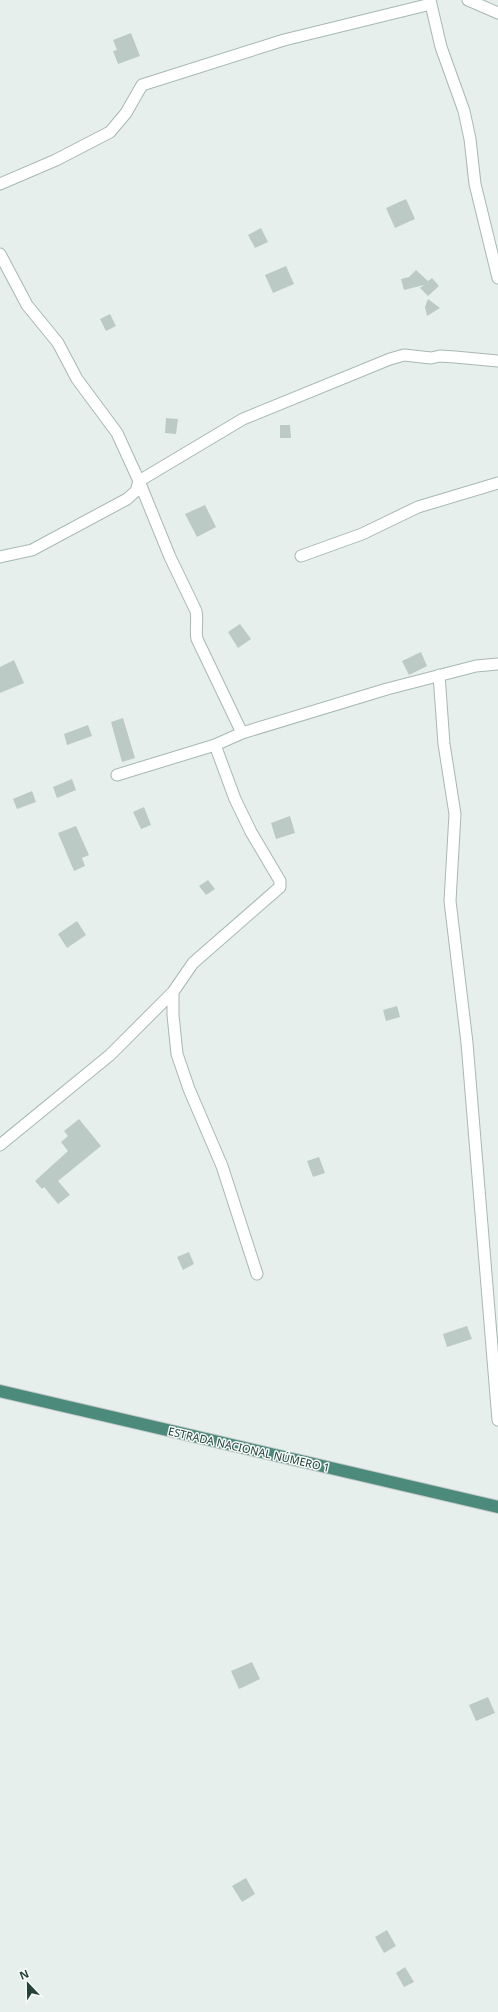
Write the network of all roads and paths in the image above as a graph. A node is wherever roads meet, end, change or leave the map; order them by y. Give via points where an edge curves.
1 (468, 0) edge
2 (430, 2) edge
3 (498, 14) edge
4 (0, 184) edge
5 (0, 254) edge
6 (498, 278) edge
7 (497, 360) edge
8 (139, 481) junction
9 (498, 482) edge
10 (301, 556) dead end
11 (0, 557) edge
12 (498, 664) edge
13 (439, 675) junction
14 (242, 733) junction
15 (215, 744) junction
16 (117, 775) dead end
17 (173, 992) junction
18 (0, 1145) edge
19 (257, 1274) dead end
20 (0, 1391) edge
21 (498, 1420) edge
22 (498, 1507) edge

1 - 3 street
2 - 4 street via 284,40 142,85 126,113 110,132 56,160
2 - 6 street via 441,47 464,111 475,184
5 - 8 street via 27,306 58,343 77,379 117,433
7 - 8 street via 404,355 390,359 243,419
8 - 11 street via 136,491 126,499 83,523 32,550
8 - 14 street via 170,557 196,611 197,639
9 - 10 street via 418,507 362,534
12 - 13 street via 476,666
13 - 14 street
13 - 21 street via 444,744 455,814 451,915 467,1043
14 - 15 street
15 - 16 street
15 - 17 street via 235,799 280,881 280,887 193,963
17 - 18 street via 110,1055
17 - 19 street via 177,1054 222,1166
20 - 22 highway, ESTRADA NACIONAL NÚMERO 1

